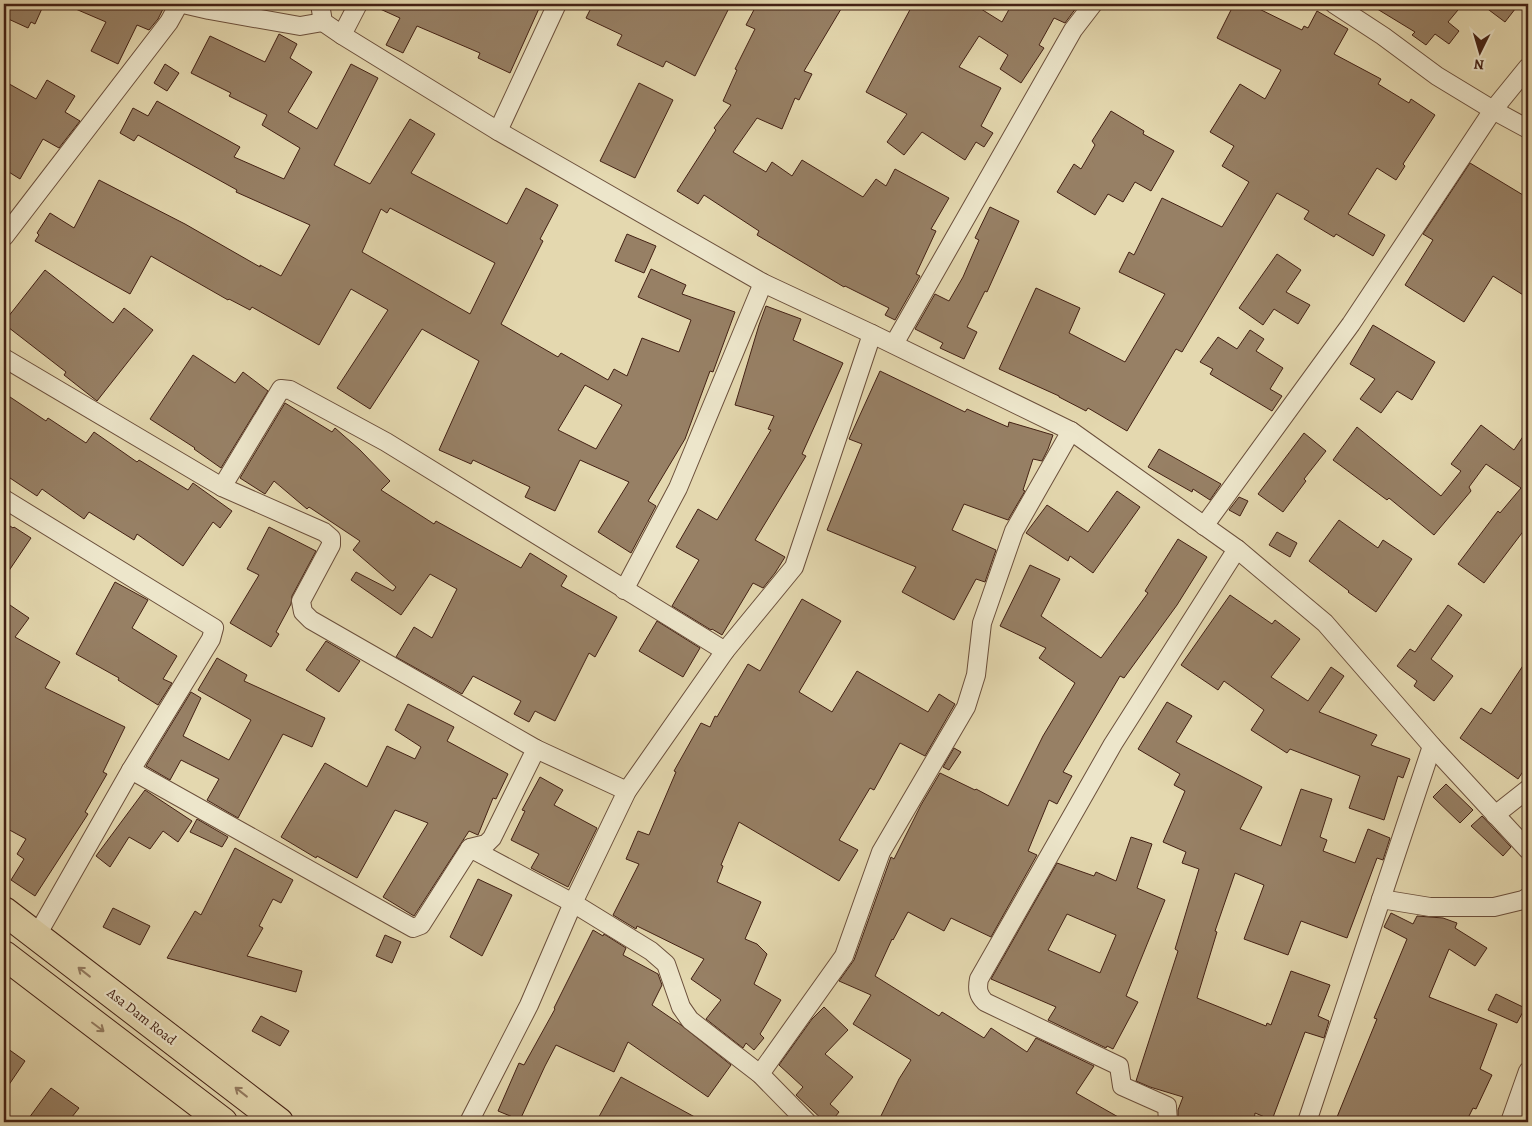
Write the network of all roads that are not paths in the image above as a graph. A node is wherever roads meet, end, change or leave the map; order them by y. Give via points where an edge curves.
1 (179, 4) edge
2 (184, 4) edge
3 (320, 4) edge
4 (358, 4) edge
5 (557, 4) edge
6 (1093, 4) edge
7 (1334, 4) edge
8 (323, 22) junction
9 (342, 35) junction
10 (1528, 67) edge
11 (1493, 110) junction
12 (1528, 129) edge
13 (498, 132) junction
14 (4, 237) edge
15 (762, 283) junction
16 (872, 334) junction
17 (894, 344) junction
18 (4, 358) edge
19 (1071, 431) junction
20 (222, 487) junction
21 (4, 499) edge
22 (1204, 526) junction
23 (1237, 549) junction
24 (624, 590) junction
25 (725, 651) junction
26 (1432, 746) junction
27 (536, 749) junction
28 (131, 770) junction
29 (1528, 789) edge
30 (627, 791) junction
31 (1496, 815) junction
32 (470, 848) junction
33 (1528, 850) edge
34 (1528, 897) edge
35 (1381, 898) junction
36 (573, 903) junction
37 (4, 911) edge
38 (37, 935) junction
39 (4, 955) edge
40 (1528, 1071) edge
41 (760, 1074) junction
42 (223, 1122) edge
43 (280, 1122) edge
44 (469, 1122) edge
45 (808, 1122) edge
46 (1168, 1122) edge
47 (1307, 1122) edge
48 (1510, 1122) edge

1 - 14 street
2 - 8 street via 300,26
3 - 8 street
4 - 9 street
5 - 13 street
6 - 17 street via 1073,30
7 - 11 street via 1437,76
8 - 9 street
9 - 13 street
10 - 11 street
11 - 12 street
11 - 22 street via 1351,324
13 - 15 street
15 - 16 street
15 - 24 street via 678,488
16 - 17 street
16 - 25 street via 794,567
17 - 19 street
18 - 20 street
19 - 22 street
19 - 41 street via 1014,531 982,623 976,676 966,707 881,852 844,956
20 - 24 street via 281,388 290,390 386,442
20 - 27 street via 331,538 331,545 301,601 303,612 311,620
21 - 28 street via 214,628 211,639
22 - 23 street
23 - 26 street via 1325,623
23 - 46 street via 1113,744 979,979 977,988 985,1002 1119,1066 1122,1086 1167,1106
24 - 25 street
25 - 30 street
26 - 31 street
26 - 35 street
27 - 30 street
27 - 32 street via 492,838 486,844
28 - 32 street via 413,928 421,925
28 - 38 street
29 - 31 street
30 - 36 street
31 - 33 street
32 - 36 street
34 - 35 street via 1494,907 1430,908
35 - 47 street
36 - 41 street via 651,951 666,964 681,1007 690,1020
36 - 44 street via 529,1005
37 - 38 main road, Asa Dam Road
43 -> 38 main road, Asa Dam Road
39 -> 42 main road
40 - 48 street
41 - 45 street

